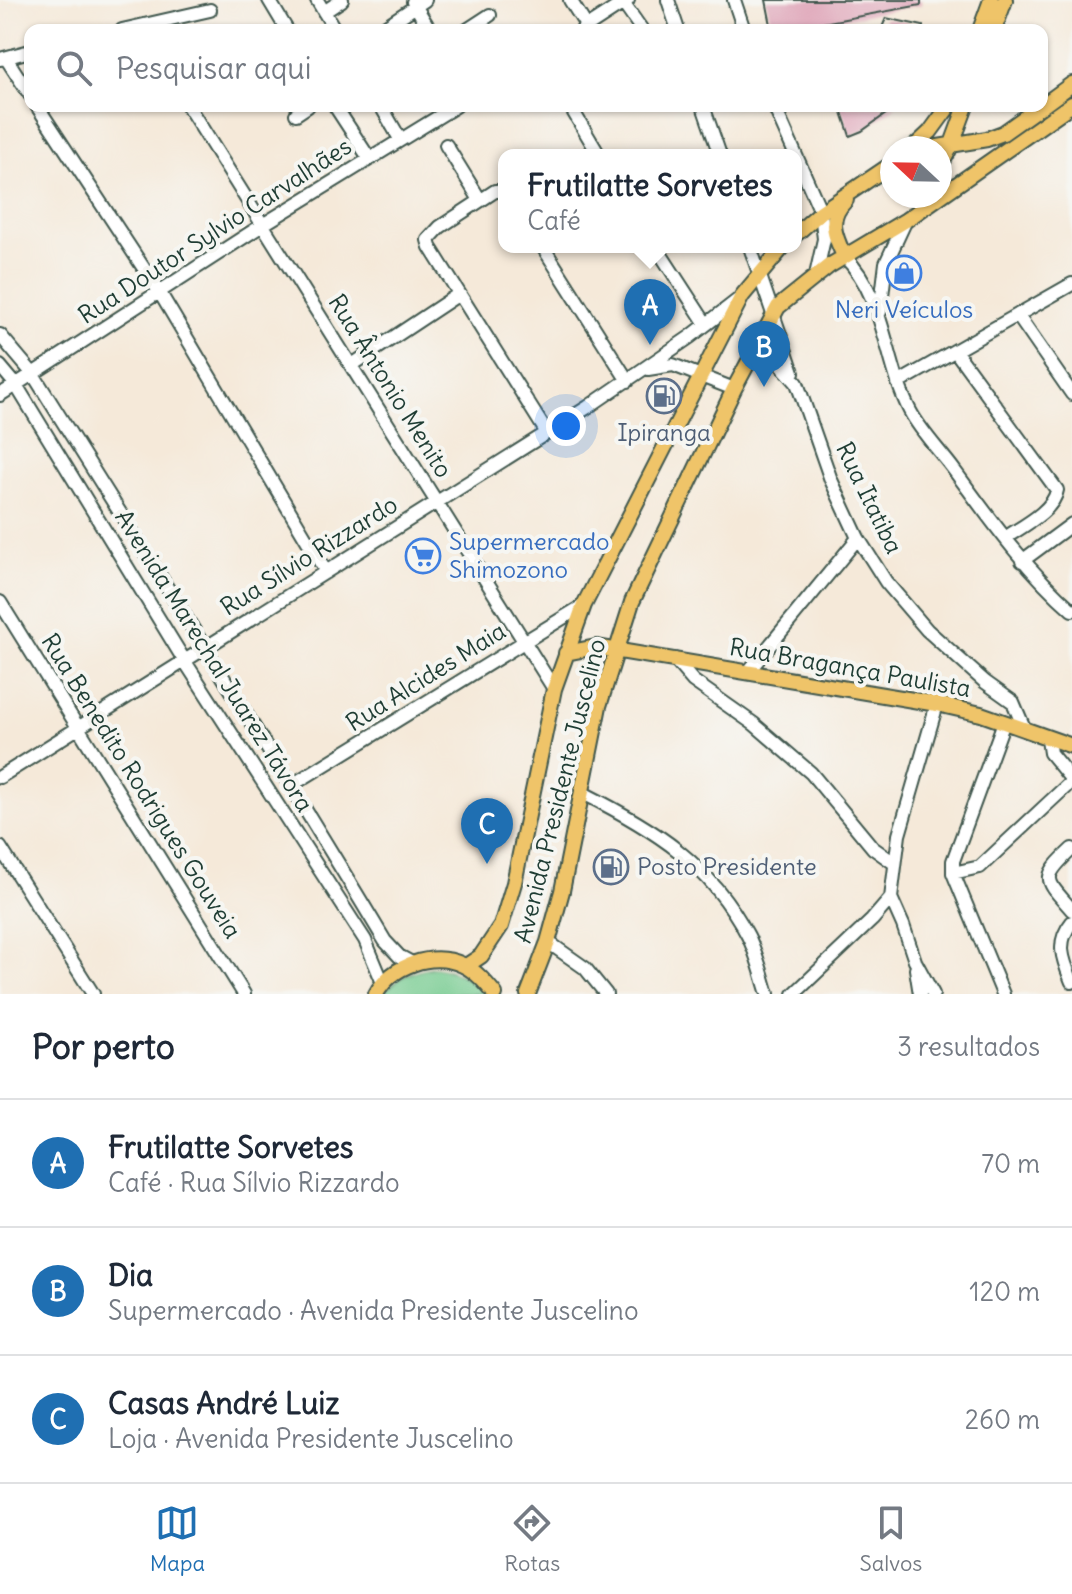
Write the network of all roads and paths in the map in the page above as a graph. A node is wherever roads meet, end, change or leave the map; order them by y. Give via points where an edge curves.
1 (269, 0) edge
2 (342, 0) edge
3 (570, 0) edge
4 (668, 0) edge
5 (734, 0) edge
6 (991, 0) edge
7 (1005, 0) edge
8 (626, 1) edge
9 (417, 2) edge
10 (321, 6) edge
11 (210, 10) dead end
12 (490, 15) dead end
13 (153, 24) edge
14 (283, 24) edge
15 (332, 24) edge
16 (388, 24) edge
17 (427, 24) edge
18 (476, 24) edge
19 (582, 24) edge
20 (590, 24) edge
21 (639, 24) edge
22 (676, 24) edge
23 (742, 24) edge
24 (982, 24) edge
25 (996, 24) edge
26 (24, 53) edge
27 (3, 58) edge
28 (1072, 84) edge
29 (24, 87) edge
30 (1048, 102) edge
31 (1072, 104) edge
32 (41, 112) edge
33 (192, 112) edge
34 (339, 112) edge
35 (384, 112) edge
36 (446, 112) edge
37 (574, 112) edge
38 (698, 112) edge
39 (705, 112) edge
40 (777, 112) edge
41 (945, 112) edge
42 (964, 112) edge
43 (1033, 112) edge
44 (711, 132) junction
45 (926, 136) edge
46 (400, 139) junction
47 (987, 139) junction
48 (952, 144) joint
49 (446, 145) dead end
50 (595, 149) edge
51 (718, 149) edge
52 (793, 149) edge
53 (369, 158) junction
54 (802, 169) edge
55 (880, 173) edge
56 (861, 186) junction
57 (498, 190) edge
58 (480, 200) junction
59 (916, 208) edge
60 (821, 212) junction
61 (906, 220) junction
62 (264, 224) junction
63 (802, 228) edge
64 (835, 237) junction
65 (861, 247) junction
66 (547, 253) edge
67 (659, 253) edge
68 (752, 253) edge
69 (776, 253) edge
70 (844, 256) junction
71 (758, 274) junction
72 (812, 278) junction
73 (1072, 284) edge
74 (160, 293) junction
75 (459, 294) junction
76 (742, 296) junction
77 (774, 314) junction
78 (1018, 316) junction
79 (879, 320) junction
80 (701, 328) junction
81 (0, 335) edge
82 (956, 352) junction
83 (750, 359) junction
84 (352, 365) junction
85 (0, 366) edge
86 (641, 371) junction
87 (33, 374) junction
88 (700, 375) junction
89 (628, 381) junction
90 (797, 383) junction
91 (898, 383) junction
92 (16, 385) junction
93 (734, 389) junction
94 (1072, 394) edge
95 (0, 395) edge
96 (547, 433) junction
97 (437, 503) junction
98 (1072, 524) edge
99 (858, 538) junction
100 (1005, 538) junction
101 (1022, 561) junction
102 (326, 572) junction
103 (0, 602) edge
104 (584, 605) junction
105 (1072, 610) edge
106 (525, 642) junction
107 (203, 648) junction
108 (616, 650) junction
109 (566, 653) junction
110 (674, 659) junction
111 (184, 660) junction
112 (748, 672) junction
113 (554, 689) junction
114 (937, 704) junction
115 (1004, 722) junction
116 (78, 729) junction
117 (1025, 730) junction
118 (1048, 740) junction
119 (1068, 746) edge
120 (1057, 763) junction
121 (0, 777) edge
122 (1072, 780) edge
123 (292, 785) junction
124 (583, 793) junction
125 (0, 847) edge
126 (1072, 849) edge
127 (894, 863) junction
128 (953, 873) junction
129 (891, 898) junction
130 (1072, 910) edge
131 (1072, 922) edge
132 (548, 942) junction
133 (915, 961) junction
134 (412, 963) junction
135 (466, 966) junction
136 (1072, 982) edge
137 (376, 991) edge
138 (93, 994) edge
139 (244, 994) edge
140 (495, 994) edge
141 (528, 994) edge
142 (606, 994) edge
143 (768, 994) edge
144 (794, 994) edge
145 (920, 994) edge
146 (933, 994) edge
147 (1003, 994) edge

1 - 14 street
2 - 10 street
3 - 19 street
4 - 22 street
5 - 23 street
6 - 24 main road
7 - 25 main road
8 - 20 street
8 - 21 street
9 - 16 street
9 - 17 street
10 - 15 street
11 - 13 street
12 - 18 street
26 - 27 street
27 - 29 street
28 - 30 main road
31 - 61 main road
32 - 74 street
33 - 62 street, Rua Ântonio Menito
34 - 53 street
35 - 46 street
36 - 46 street, Rua Doutor Sylvio Carvalhães
37 - 50 street
38 - 44 street
39 - 44 street
40 - 52 street
41 - 45 main road
42 - 47 main road
42 - 48 main road
43 - 47 main road
44 - 51 street
46 - 53 street, Rua Doutor Sylvio Carvalhães
47 - 48 main road
49 - 58 street
53 - 62 street, Rua Doutor Sylvio Carvalhães
54 - 60 street
55 - 56 main road
56 - 60 main road
56 - 64 main road via 834,215
57 - 58 street
58 - 75 street via 428,240
59 - 61 main road
60 - 63 main road
60 - 72 street via 824,239
61 - 65 main road, Avenida Presidente Juscelino
61 - 79 street via 886,263
62 - 74 street, Rua Doutor Sylvio Carvalhães
62 - 84 street, Rua Ântonio Menito
64 - 65 main road
64 - 70 main road
65 - 70 main road, Avenida Presidente Juscelino
66 - 89 street
67 - 80 street
68 - 71 street, Rua Itatiba
69 - 71 main road, Avenida Presidente Juscelino
70 - 72 main road, Avenida Presidente Juscelino
70 - 79 street via 867,284
71 - 76 main road, Avenida Presidente Juscelino
71 - 77 street, Rua Itatiba
72 - 77 main road, Avenida Presidente Juscelino
73 - 78 street
74 - 87 street, Rua Doutor Sylvio Carvalhães
74 - 102 street
75 - 84 street
75 - 96 street
76 - 80 street, Rua Sílvio Rizzardo
76 - 88 main road, Avenida Presidente Juscelino
77 - 83 main road, Avenida Presidente Juscelino
77 - 90 street, Rua Itatiba
78 - 82 street
78 - 94 street
79 - 91 street
80 - 86 street, Rua Sílvio Rizzardo
80 - 88 street via 683,355 687,366
81 - 87 street, Avenida Marechal Juarez Távora
82 - 91 street
82 - 100 street via 1057,490 1048,507
83 - 90 street via 779,363
83 - 93 main road, Avenida Presidente Juscelino
84 - 97 street, Rua Ântonio Menito
85 - 92 street, Avenida Marechal Juarez Távora
86 - 88 street via 667,364
86 - 89 street, Rua Sílvio Rizzardo
87 - 92 street, Rua Doutor Sylvio Carvalhães
87 - 107 street, Avenida Marechal Juarez Távora
88 - 93 street
88 - 104 main road, Avenida Presidente Juscelino
89 - 96 street, Rua Sílvio Rizzardo
90 - 99 street, Rua Itatiba
91 - 100 street via 911,413
92 - 95 street, Rua Doutor Sylvio Carvalhães
92 - 111 street, Avenida Marechal Juarez Távora
93 - 108 main road, Avenida Presidente Juscelino via 654,551
96 - 97 street, Rua Sílvio Rizzardo
97 - 102 street, Rua Sílvio Rizzardo
97 - 106 street, Rua Ântonio Menito
98 - 101 street
99 - 112 street
99 - 117 street, Rua Itatiba via 927,630 1013,702
100 - 101 street
101 - 105 street
102 - 107 street, Rua Sílvio Rizzardo
103 - 116 street, Rua Benedito Rodrigues Gouveia
104 - 106 street, Rua Alcides Maia
104 - 109 main road, Avenida Presidente Juscelino
106 - 113 street, Rua Ântonio Menito
106 - 123 street, Rua Alcides Maia
107 - 111 street, Rua Sílvio Rizzardo
107 - 123 street, Avenida Marechal Juarez Távora
108 - 109 main road, Rua Bragança Paulista via 596,647
108 - 110 main road, Rua Bragança Paulista
108 - 124 main road, Avenida Presidente Juscelino
109 - 113 main road, Avenida Presidente Juscelino
110 - 112 main road, Rua Bragança Paulista
110 - 127 street via 693,681 800,763 873,848
111 - 116 street, Rua Sílvio Rizzardo
111 - 137 street, Avenida Marechal Juarez Távora via 365,940
112 - 114 main road, Rua Bragança Paulista
113 - 135 main road, Avenida Presidente Juscelino via 501,926 481,956
114 - 115 main road, Rua Bragança Paulista
114 - 127 street
115 - 117 main road, Rua Bragança Paulista
115 - 128 street
116 - 121 street, Rua Sílvio Rizzardo
116 - 139 street, Rua Benedito Rodrigues Gouveia
117 - 118 main road, Rua Bragança Paulista
118 - 119 main road, Rua Bragança Paulista
118 - 120 street
119 - 120 street via 1059,752
120 - 122 street
122 - 128 street via 980,867
123 - 134 street, Avenida Marechal Juarez Távora via 385,941
124 - 132 main road, Avenida Presidente Juscelino
124 - 143 street via 661,836 694,863 748,936
125 - 138 street
126 - 130 street via 1049,876
127 - 129 street
128 - 147 street
129 - 133 street
129 - 144 street
131 - 136 street via 1061,948
132 - 141 main road, Avenida Presidente Juscelino
132 - 142 street via 585,968
133 - 145 street
133 - 146 street
134 - 135 main road via 436,959
134 - 137 main road
135 - 140 main road

